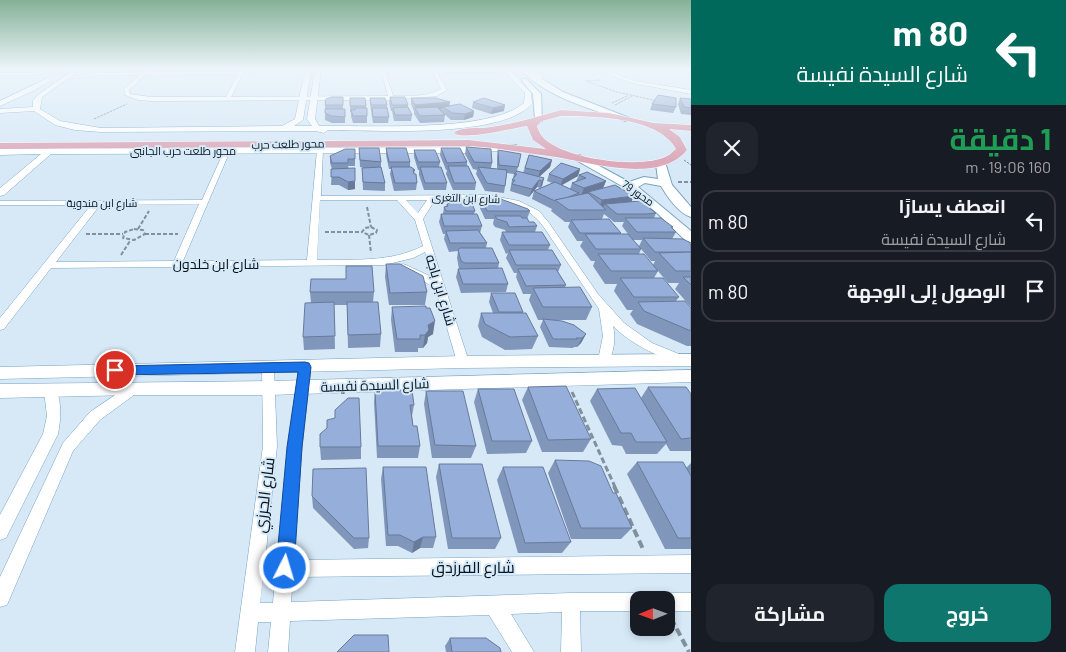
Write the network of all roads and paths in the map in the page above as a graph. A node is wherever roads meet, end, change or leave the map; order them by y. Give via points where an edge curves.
1 (37, 100) edge
2 (133, 100) edge
3 (302, 100) edge
4 (314, 100) edge
5 (529, 100) edge
6 (545, 100) edge
7 (575, 100) edge
8 (619, 100) edge
9 (623, 100) edge
10 (654, 100) edge
11 (662, 102) edge
12 (36, 109) junction
13 (602, 110) junction
14 (0, 111) edge
15 (628, 119) junction
16 (538, 120) junction
17 (648, 124) junction
18 (76, 127) junction
19 (284, 128) junction
20 (317, 128) junction
21 (691, 128) edge
22 (98, 133) junction
23 (330, 135) junction
24 (0, 137) edge
25 (425, 138) junction
26 (296, 143) junction
27 (0, 146) edge
28 (65, 146) junction
29 (517, 148) junction
30 (686, 149) edge
31 (268, 150) junction
32 (320, 150) junction
33 (226, 151) junction
34 (0, 152) edge
35 (33, 152) junction
36 (49, 152) junction
37 (76, 152) junction
38 (577, 158) junction
39 (661, 164) junction
40 (665, 182) junction
41 (0, 183) edge
42 (633, 188) junction
43 (0, 193) edge
44 (433, 197) junction
45 (316, 198) junction
46 (365, 198) junction
47 (399, 198) junction
48 (155, 202) junction
49 (204, 202) junction
50 (0, 203) edge
51 (97, 203) junction
52 (691, 213) edge
53 (419, 218) junction
54 (371, 227) junction
55 (138, 229) junction
56 (314, 232) junction
57 (362, 232) junction
58 (72, 234) junction
59 (124, 234) junction
60 (145, 234) junction
61 (190, 234) junction
62 (369, 235) junction
63 (691, 238) edge
64 (131, 240) junction
65 (427, 247) junction
66 (372, 262) junction
67 (384, 262) junction
68 (312, 263) junction
69 (115, 264) junction
70 (177, 264) junction
71 (48, 265) junction
72 (440, 288) junction
73 (598, 300) junction
74 (0, 326) edge
75 (604, 360) junction
76 (463, 362) junction
77 (689, 366) edge
78 (305, 367) junction
79 (268, 368) junction
80 (0, 373) edge
81 (566, 379) junction
82 (302, 387) junction
83 (133, 388) junction
84 (269, 388) junction
85 (0, 391) edge
86 (50, 391) junction
87 (0, 532) edge
88 (691, 564) edge
89 (650, 566) junction
90 (285, 568) junction
91 (255, 569) junction
92 (0, 598) edge
93 (571, 602) junction
94 (630, 602) edge
95 (675, 602) edge
96 (691, 602) edge
97 (494, 606) junction
98 (281, 611) junction
99 (250, 613) junction
100 (675, 626) edge
101 (245, 652) edge
102 (278, 652) edge
103 (524, 652) edge
104 (571, 652) edge
105 (689, 652) edge

1 - 12 street
2 - 18 path
3 - 19 street via 299,120
4 - 20 street via 311,119
5 - 20 street, محور طلعت حرب الجانبى via 521,110 494,121 445,127
6 - 16 main road
7 - 13 main road
8 - 13 path
9 - 13 path
10 - 11 path
12 - 14 street
12 - 18 street, محور طلعت حرب الجانبى via 48,119
13 - 15 main road
15 - 16 main road via 576,113
15 - 17 main road
16 - 25 main road, محور طلعت حرب
16 - 38 main road via 532,126 536,138
17 - 21 main road
17 - 30 main road
18 - 22 street, محور طلعت حرب الجانبى
19 - 20 street, محور طلعت حرب الجانبى
19 - 22 street, محور طلعت حرب الجانبى
20 - 23 street
22 - 23 main road, محور طلعت حرب
22 - 24 main road, محور طلعت حرب
23 - 25 main road, محور طلعت حرب
25 - 26 main road, محور طلعت حرب
25 - 29 main road, محور طلعت حرب
26 - 28 main road, محور طلعت حرب
26 - 31 main road
27 - 28 main road, محور طلعت حرب
28 - 37 main road
29 - 32 street, محور طلعت حرب الجانبى
29 - 38 main road, محور طلعت حرب
30 - 39 main road
31 - 32 street, محور طلعت حرب الجانبى
31 - 33 street, محور طلعت حرب الجانبى
32 - 45 street
33 - 37 street, محور طلعت حرب الجانبى
33 - 49 street
34 - 35 street, محور طلعت حرب الجانبى
35 - 36 street, محور طلعت حرب الجانبى
35 - 41 street
36 - 37 street, محور طلعت حرب الجانبى
36 - 43 street
38 - 39 main road via 622,165
38 - 42 main road, محور 79
39 - 40 main road, محور 79
40 - 42 main road via 637,181
40 - 52 main road, محور 79
42 - 63 main road, محور 79
44 - 47 street, شارع ابن التغرى
44 - 53 street
44 - 73 street, شارع ابن التغرى via 497,198 532,209
45 - 46 street, شارع ابن التغرى
45 - 56 street
46 - 47 street, شارع ابن التغرى
46 - 54 path
47 - 53 street, شارع ابن باجه
48 - 49 street, شارع ابن مندوية
48 - 51 street, شارع ابن مندوية
48 - 55 path
49 - 61 street
50 - 51 street, شارع ابن مندوية
51 - 58 street
53 - 65 street, شارع ابن باجه
54 - 57 path
54 - 62 path via 377,232
55 - 59 path
55 - 60 path
56 - 57 path
56 - 68 street
57 - 62 path
58 - 59 path
58 - 71 street
59 - 64 path via 125,239
60 - 61 path
60 - 64 path
61 - 70 street
62 - 66 path
64 - 69 path
65 - 67 street, شارع ابن خلدون via 410,256
65 - 72 street, شارع ابن باجه
66 - 67 street, شارع ابن خلدون
66 - 68 street, شارع ابن خلدون
67 - 72 street, شارع ابن خلدون via 418,273
68 - 70 street, شارع ابن خلدون
69 - 70 street, شارع ابن خلدون
69 - 71 street, شارع ابن خلدون
71 - 74 street
72 - 76 street, شارع ابن باجه
73 - 75 street, شارع ابن التغرى via 609,326 610,341
73 - 77 street, شارع ابن التغرى via 620,326 639,340
75 - 76 street, شارع السيدة نفيسة
75 - 77 street, شارع السيدة نفيسة
76 - 78 street, شارع السيدة نفيسة
77 - 81 street, شارع السيدة نفيسة
78 - 79 street, شارع السيدة نفيسة
78 - 82 street, شارع الجرزي
79 - 80 street, شارع السيدة نفيسة
79 - 84 street, شارع الجرزي
81 - 82 street, شارع السيدة نفيسة
81 - 89 path
82 - 84 street, شارع السيدة نفيسة
82 - 90 street, شارع الجرزي
83 - 84 street, شارع السيدة نفيسة
83 - 86 street, شارع السيدة نفيسة
83 - 92 street via 96,416 68,447
84 - 91 street, شارع الجرزي via 270,446
85 - 86 street, شارع السيدة نفيسة
86 - 87 street via 55,415 53,427
88 - 89 street, شارع الفرزدق
89 - 90 street, شارع الفرزدق
90 - 91 street, شارع الفرزدق
90 - 98 street, شارع الجرزي
91 - 99 street, شارع الجرزي
93 - 94 street
93 - 97 street
93 - 104 street
95 - 96 street
97 - 98 street
97 - 103 street
98 - 99 street
98 - 102 street, شارع الجرزي
99 - 101 street, شارع الجرزي
100 - 105 path

